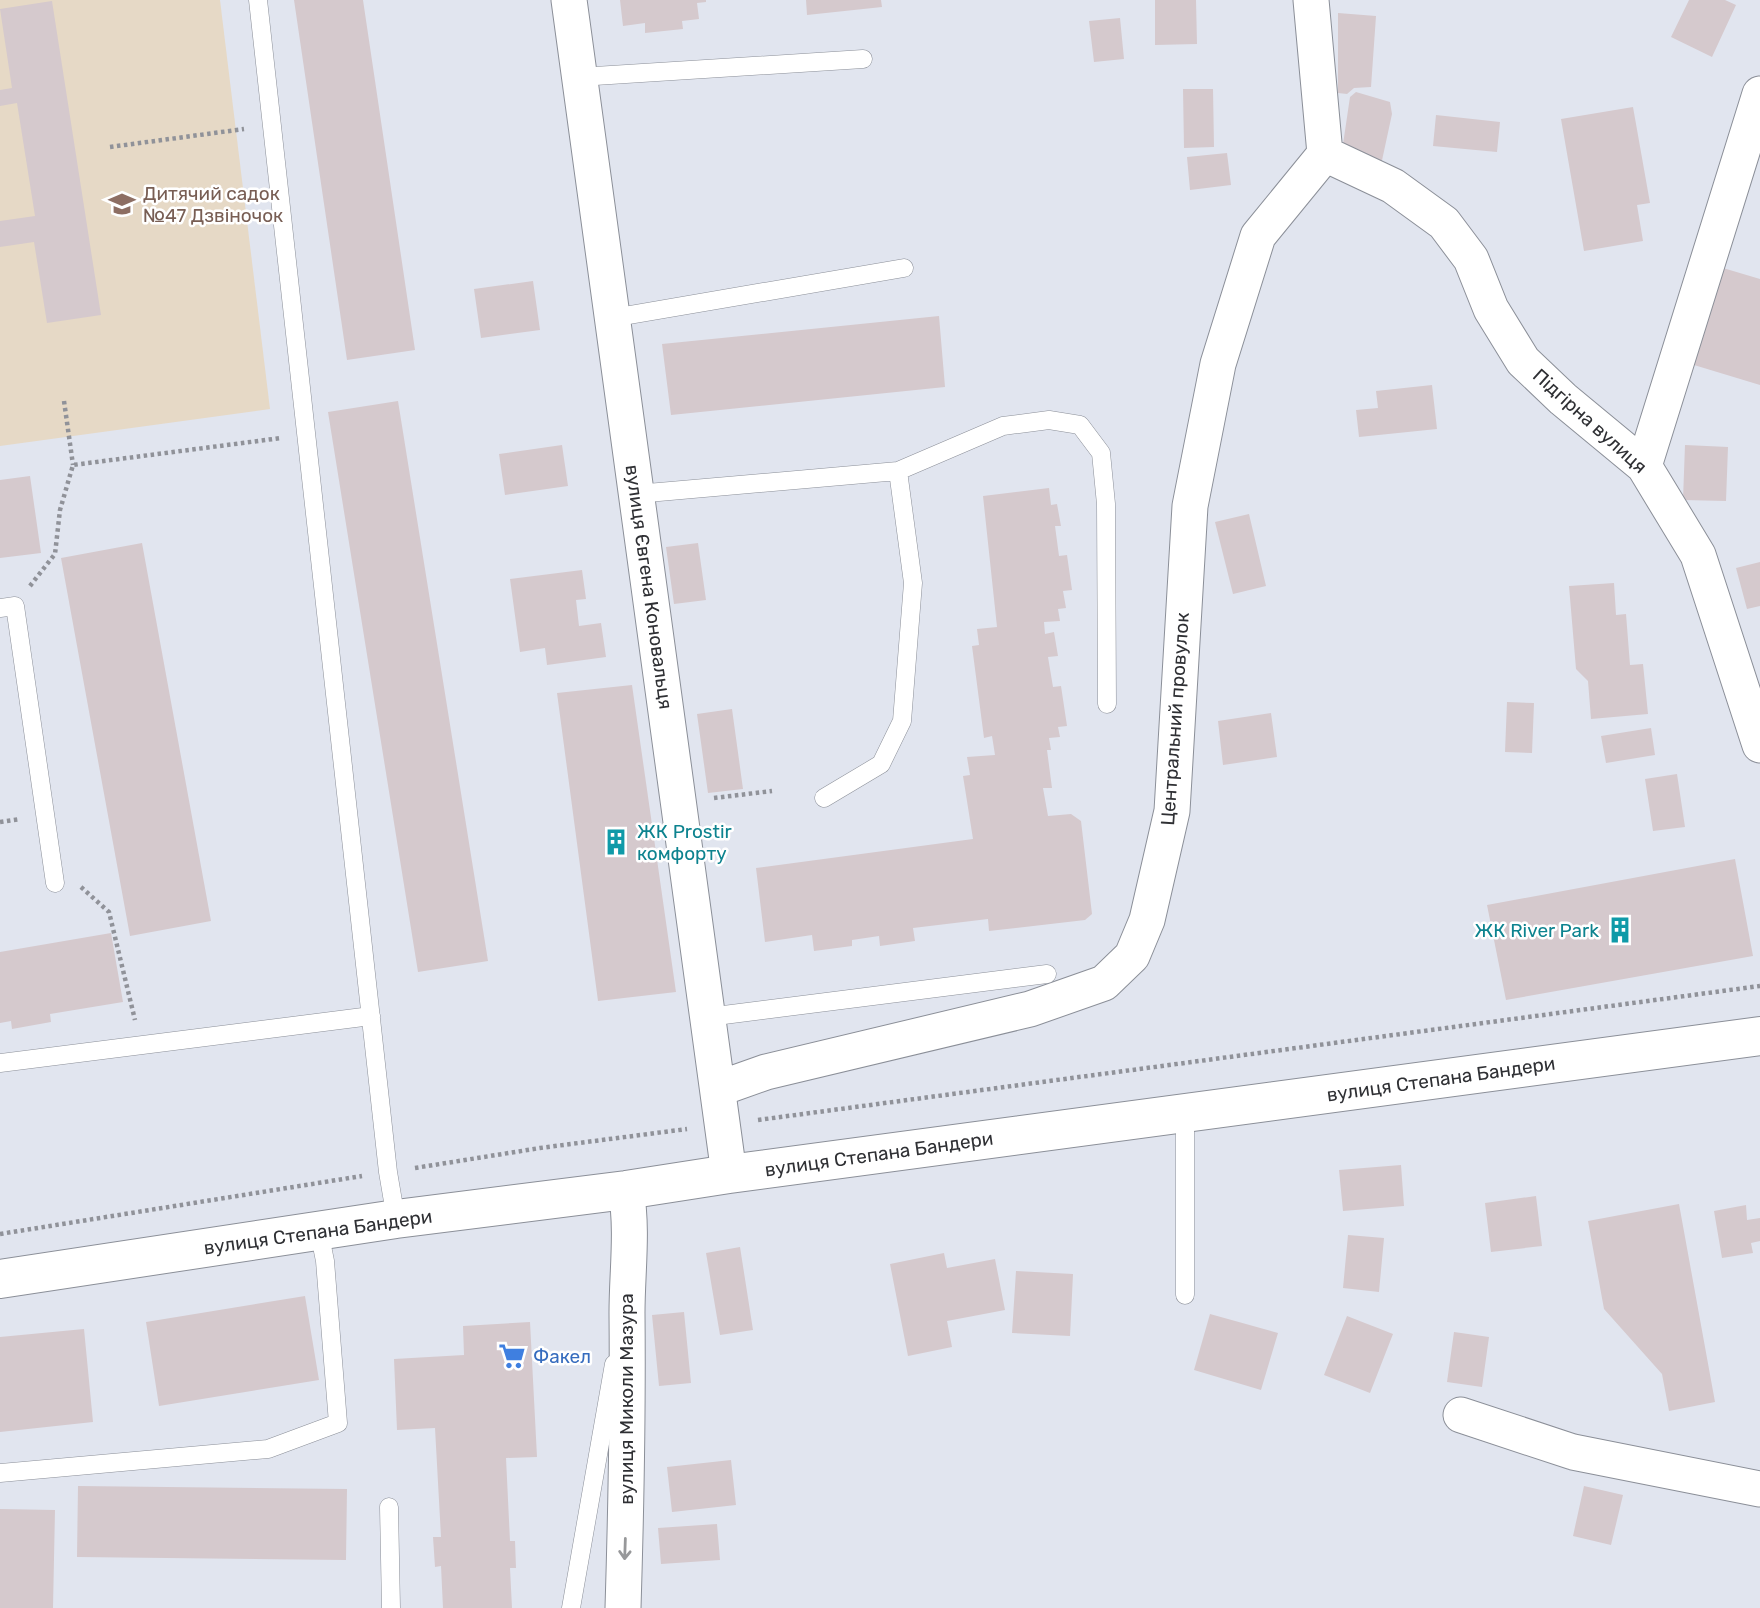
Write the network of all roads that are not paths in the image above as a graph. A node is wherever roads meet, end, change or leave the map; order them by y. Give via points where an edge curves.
1 (258, 0) edge
2 (569, 0) edge
3 (1311, 0) edge
4 (863, 59) dead end
5 (579, 77) junction
6 (1760, 94) edge
7 (1325, 154) junction
8 (904, 268) dead end
9 (612, 318) junction
10 (1644, 466) junction
11 (898, 471) junction
12 (636, 494) junction
13 (7, 607) edge
14 (1107, 704) dead end
15 (1760, 745) edge
16 (824, 798) dead end
17 (55, 883) dead end
18 (1047, 974) dead end
19 (371, 1016) junction
20 (708, 1017) junction
21 (1760, 1036) edge
22 (0, 1063) edge
23 (718, 1089) junction
24 (1185, 1113) junction
25 (729, 1174) junction
26 (626, 1190) junction
27 (396, 1219) junction
28 (319, 1231) junction
29 (0, 1279) edge
30 (627, 1284) junction
31 (1185, 1295) dead end
32 (1461, 1415) dead end
33 (0, 1473) edge
34 (1760, 1489) edge
35 (389, 1507) dead end
36 (391, 1608) edge
37 (572, 1608) edge
38 (623, 1608) edge

1 - 19 lane
2 - 5 street, вулиця Євгена Коновальця
3 - 7 street
4 - 5 lane
5 - 9 street, вулиця Євгена Коновальця
6 - 10 street
7 - 10 street, Підгірна вулиця via 1393,186 1444,223 1471,259 1491,309 1524,360
7 - 23 street, Центральний провулок via 1258,236 1218,364 1189,506 1172,811 1147,920 1132,956 1104,983 1030,1009 766,1072
8 - 9 lane
9 - 12 street, вулиця Євгена Коновальця
10 - 15 street, Підгірна вулиця via 1698,555
11 - 12 lane
11 - 14 lane via 1003,426 1049,420 1080,425 1101,453 1106,504
11 - 16 lane via 913,583 902,721 881,764
12 - 20 street, вулиця Євгена Коновальця
13 - 17 lane
18 - 20 lane
19 - 22 lane
19 - 27 lane
20 - 23 street, вулиця Євгена Коновальця
21 - 24 main road, вулиця Степана Бандери
23 - 25 street, вулиця Євгена Коновальця
24 - 25 main road, вулиця Степана Бандери
24 - 31 lane
25 - 26 main road, вулиця Степана Бандери
26 - 27 main road, вулиця Степана Бандери
26 - 30 street, вулиця Миколи Мазура via 630,1215
27 - 28 main road, вулиця Степана Бандери
28 - 29 main road, вулиця Степана Бандери
28 - 33 lane via 338,1423 268,1449
30 - 37 lane
30 -> 38 street, вулиця Миколи Мазура
32 - 34 street via 1573,1452
35 - 36 lane

